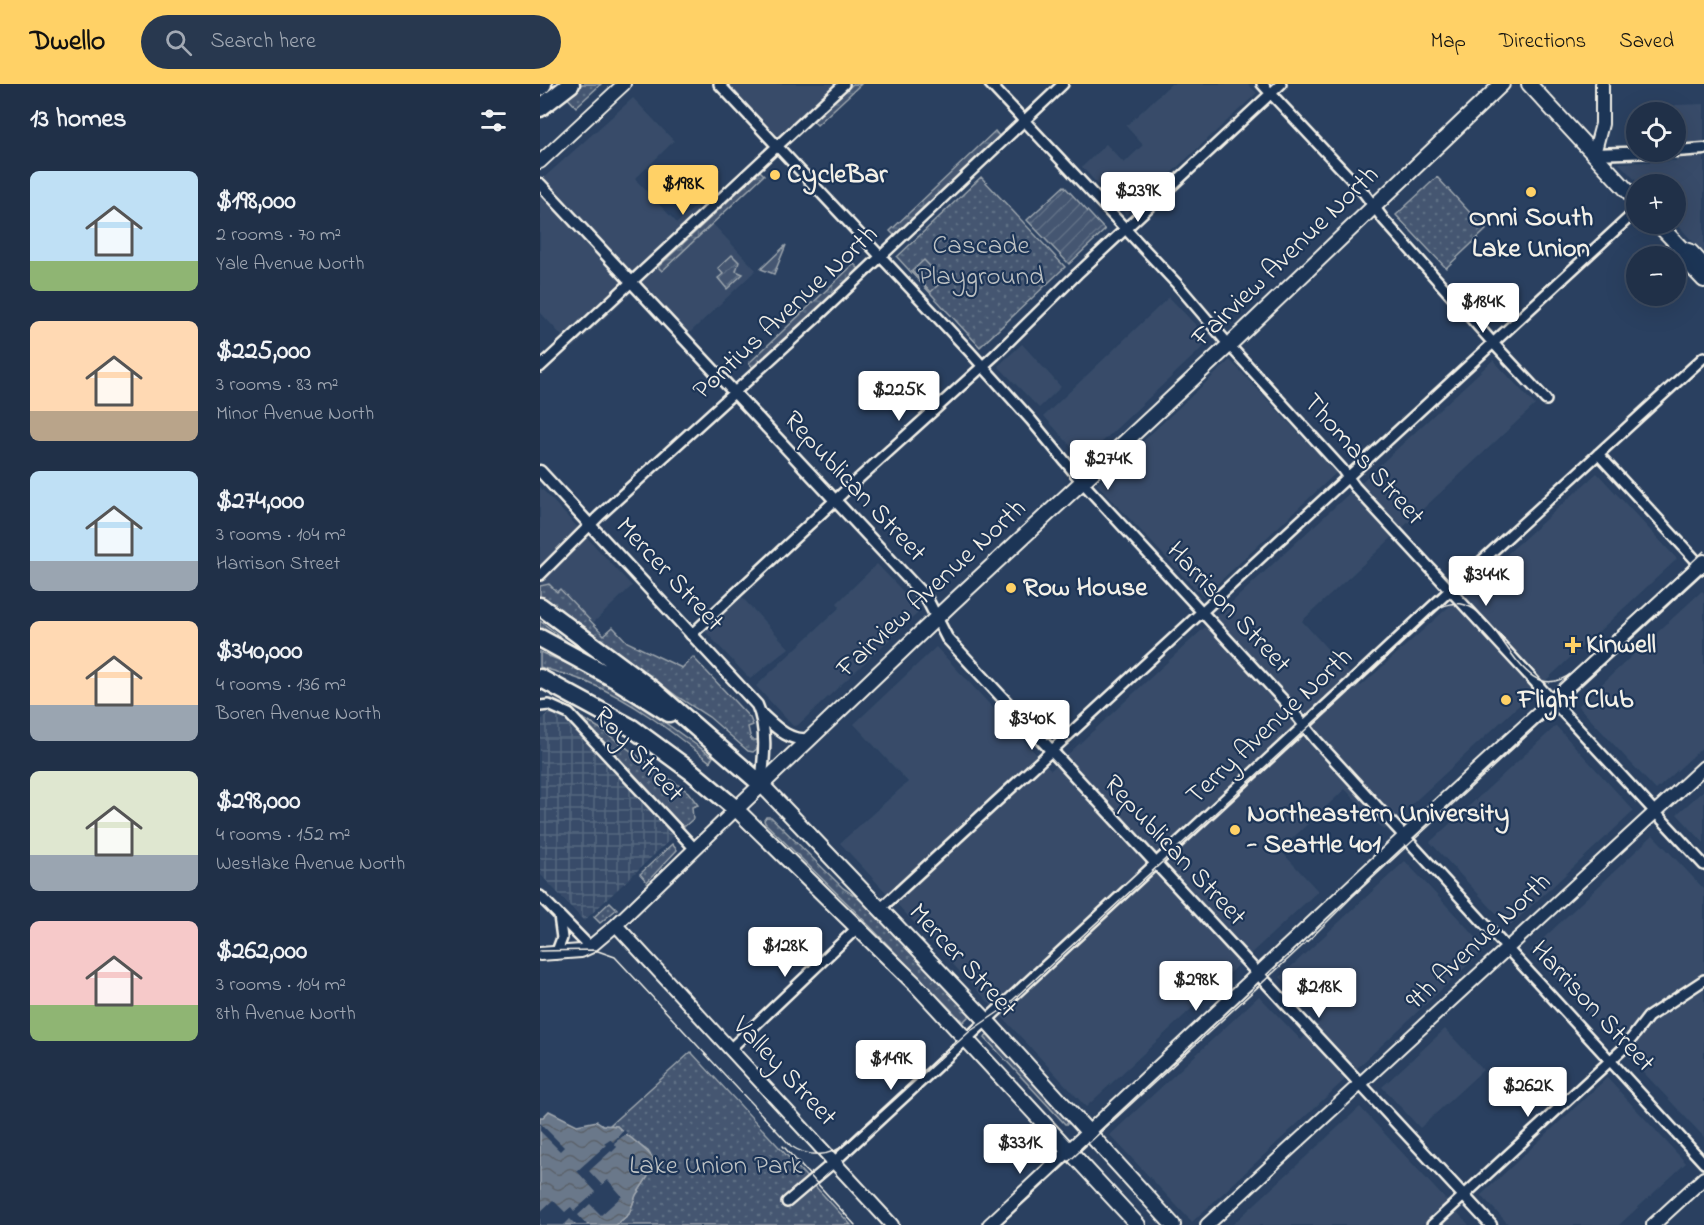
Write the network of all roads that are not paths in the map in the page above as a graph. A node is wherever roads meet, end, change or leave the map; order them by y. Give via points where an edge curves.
1 (571, 84) edge
2 (624, 84) edge
3 (718, 84) edge
4 (844, 84) edge
5 (990, 84) edge
6 (1063, 84) edge
7 (1262, 84) edge
8 (1281, 84) edge
9 (1502, 84) edge
10 (1529, 84) edge
11 (1602, 84) edge
12 (1271, 93) junction
13 (540, 108) edge
14 (1024, 120) junction
15 (777, 147) junction
16 (1704, 149) edge
17 (1686, 150) edge
18 (1626, 153) edge
19 (1594, 154) junction
20 (540, 162) edge
21 (540, 183) edge
22 (1626, 189) edge
23 (1374, 207) junction
24 (1626, 220) edge
25 (1125, 229) junction
26 (1668, 234) edge
27 (1679, 246) edge
28 (1686, 250) edge
29 (880, 257) junction
30 (1686, 261) edge
31 (1704, 266) edge
32 (1704, 280) edge
33 (632, 282) junction
34 (1493, 343) junction
35 (1229, 345) junction
36 (1704, 357) edge
37 (982, 366) junction
38 (540, 368) edge
39 (735, 393) junction
40 (1546, 400) dead end
41 (1598, 454) junction
42 (540, 471) edge
43 (1347, 477) junction
44 (1082, 482) junction
45 (835, 500) junction
46 (590, 525) junction
47 (1703, 565) edge
48 (540, 575) edge
49 (1450, 589) junction
50 (540, 606) edge
51 (1202, 612) junction
52 (937, 618) junction
53 (691, 634) junction
54 (540, 638) edge
55 (540, 678) edge
56 (1552, 701) junction
57 (540, 706) edge
58 (760, 713) junction
59 (1305, 726) junction
60 (699, 728) junction
61 (808, 739) junction
62 (1051, 752) junction
63 (1704, 767) edge
64 (761, 784) junction
65 (736, 809) junction
66 (1656, 812) junction
67 (1404, 837) junction
68 (695, 849) junction
69 (1155, 864) junction
70 (1704, 865) edge
71 (540, 896) edge
72 (880, 909) junction
73 (559, 916) junction
74 (616, 925) junction
75 (858, 927) junction
76 (590, 947) junction
77 (1507, 948) junction
78 (540, 954) edge
79 (556, 954) junction
80 (1257, 974) junction
81 (1704, 980) edge
82 (986, 1020) junction
83 (966, 1038) junction
84 (730, 1049) junction
85 (1611, 1060) junction
86 (1360, 1084) junction
87 (1088, 1132) junction
88 (1069, 1150) junction
89 (834, 1162) junction
90 (1704, 1163) edge
91 (1704, 1178) edge
92 (1464, 1195) junction
93 (788, 1202) dead end
94 (892, 1225) edge
95 (989, 1225) edge
96 (1138, 1225) edge
97 (1173, 1225) edge
98 (1207, 1225) edge
99 (1432, 1225) edge
100 (1491, 1225) edge
101 (1653, 1225) edge

1 - 13 highway
2 - 20 main road
3 - 15 street, Harrison Street
4 - 15 street
5 - 14 street, Thomas Street
6 - 14 street, Pontius Avenue North
7 - 12 street
8 - 12 street
9 - 23 main road, Fairview Avenue North
10 - 19 main road
11 - 19 main road via 1602,124
12 - 23 street
12 - 25 street
14 - 25 street, Thomas Street
14 - 29 street, Pontius Avenue North
15 - 29 street, Harrison Street
15 - 33 street
16 - 17 street
18 - 19 street
19 - 22 main road
21 - 33 street, Republican Street
23 - 34 street
23 - 35 main road, Fairview Avenue North
24 - 34 street
25 - 35 street, Thomas Street
25 - 37 street
26 - 27 main road
28 - 31 main road
29 - 37 street, Harrison Street
29 - 39 street, Pontius Avenue North
30 - 32 main road
33 - 38 street
33 - 39 street, Republican Street
34 - 40 street
34 - 43 street
35 - 43 street, Thomas Street
35 - 44 main road, Fairview Avenue North
36 - 41 street, Terry Avenue North
37 - 44 street, Harrison Street
37 - 45 street
39 - 45 street, Republican Street
39 - 46 street, Pontius Avenue North
41 - 47 street
41 - 49 street, Terry Avenue North
42 - 46 street, Mercer Street
43 - 49 street, Thomas Street
43 - 51 street
44 - 51 street, Harrison Street
44 - 52 main road, Fairview Avenue North
45 - 52 street, Republican Street via 927,599
45 - 53 street
46 - 48 street, Pontius Avenue North
46 - 53 street, Mercer Street
47 - 56 main road
49 - 56 street, Thomas Street
49 - 59 street, Terry Avenue North
50 - 60 highway
51 - 59 street, Harrison Street
51 - 62 street
52 - 61 main road, Fairview Avenue North
52 - 62 street, Republican Street via 948,638
53 - 58 street, Mercer Street via 752,699
54 - 60 highway
55 - 65 highway via 632,728
56 - 66 street, Thomas Street
56 - 67 main road
57 - 68 street, Roy Street via 549,705 569,714
58 - 61 street, Mercer Street via 785,735
58 - 64 street, Mercer Street via 765,751
59 - 67 street, Harrison Street
59 - 69 street, Terry Avenue North
60 - 64 highway
61 - 64 main road, Fairview Avenue North
62 - 69 street, Republican Street
62 - 72 street
63 - 66 main road, 9th Avenue North
64 - 65 main road, Fairview Avenue North
64 - 72 main road, Mercer Street
65 - 68 main road, Fairview Avenue North
65 - 75 main road, Mercer Street
66 - 70 street, Thomas Street
66 - 77 main road, 9th Avenue North
67 - 77 street, Harrison Street
67 - 80 main road
68 - 74 main road, Fairview Avenue North
69 - 80 street, Republican Street
69 - 82 street, Terry Avenue North
71 - 73 street
72 - 82 main road, Mercer Street
73 - 76 street
73 - 79 street via 562,938
74 - 76 main road, Fairview Avenue North
74 - 84 main road, Valley Street
75 - 83 main road, Mercer Street
75 - 84 street
76 - 79 main road, Fairview Avenue North
77 - 85 street, Harrison Street
77 - 86 main road, 9th Avenue North
78 - 79 main road, Fairview Avenue North
80 - 86 street, Republican Street
80 - 87 main road
81 - 85 street via 1648,1017
82 - 83 street, Terry Avenue North
82 - 87 main road, Mercer Street
83 - 88 main road, Mercer Street
83 - 89 street, Terry Avenue North
84 - 89 main road, Valley Street
85 - 90 street, Harrison Street
85 - 92 street
86 - 92 street, Republican Street
86 - 98 main road, 9th Avenue North
87 - 88 main road
87 - 97 main road, Mercer Street
88 - 95 main road
88 - 96 main road, Mercer Street
89 - 93 street, Terry Avenue North
89 - 94 main road, Valley Street
91 - 101 main road
92 - 99 street
92 - 100 street, Republican Street

